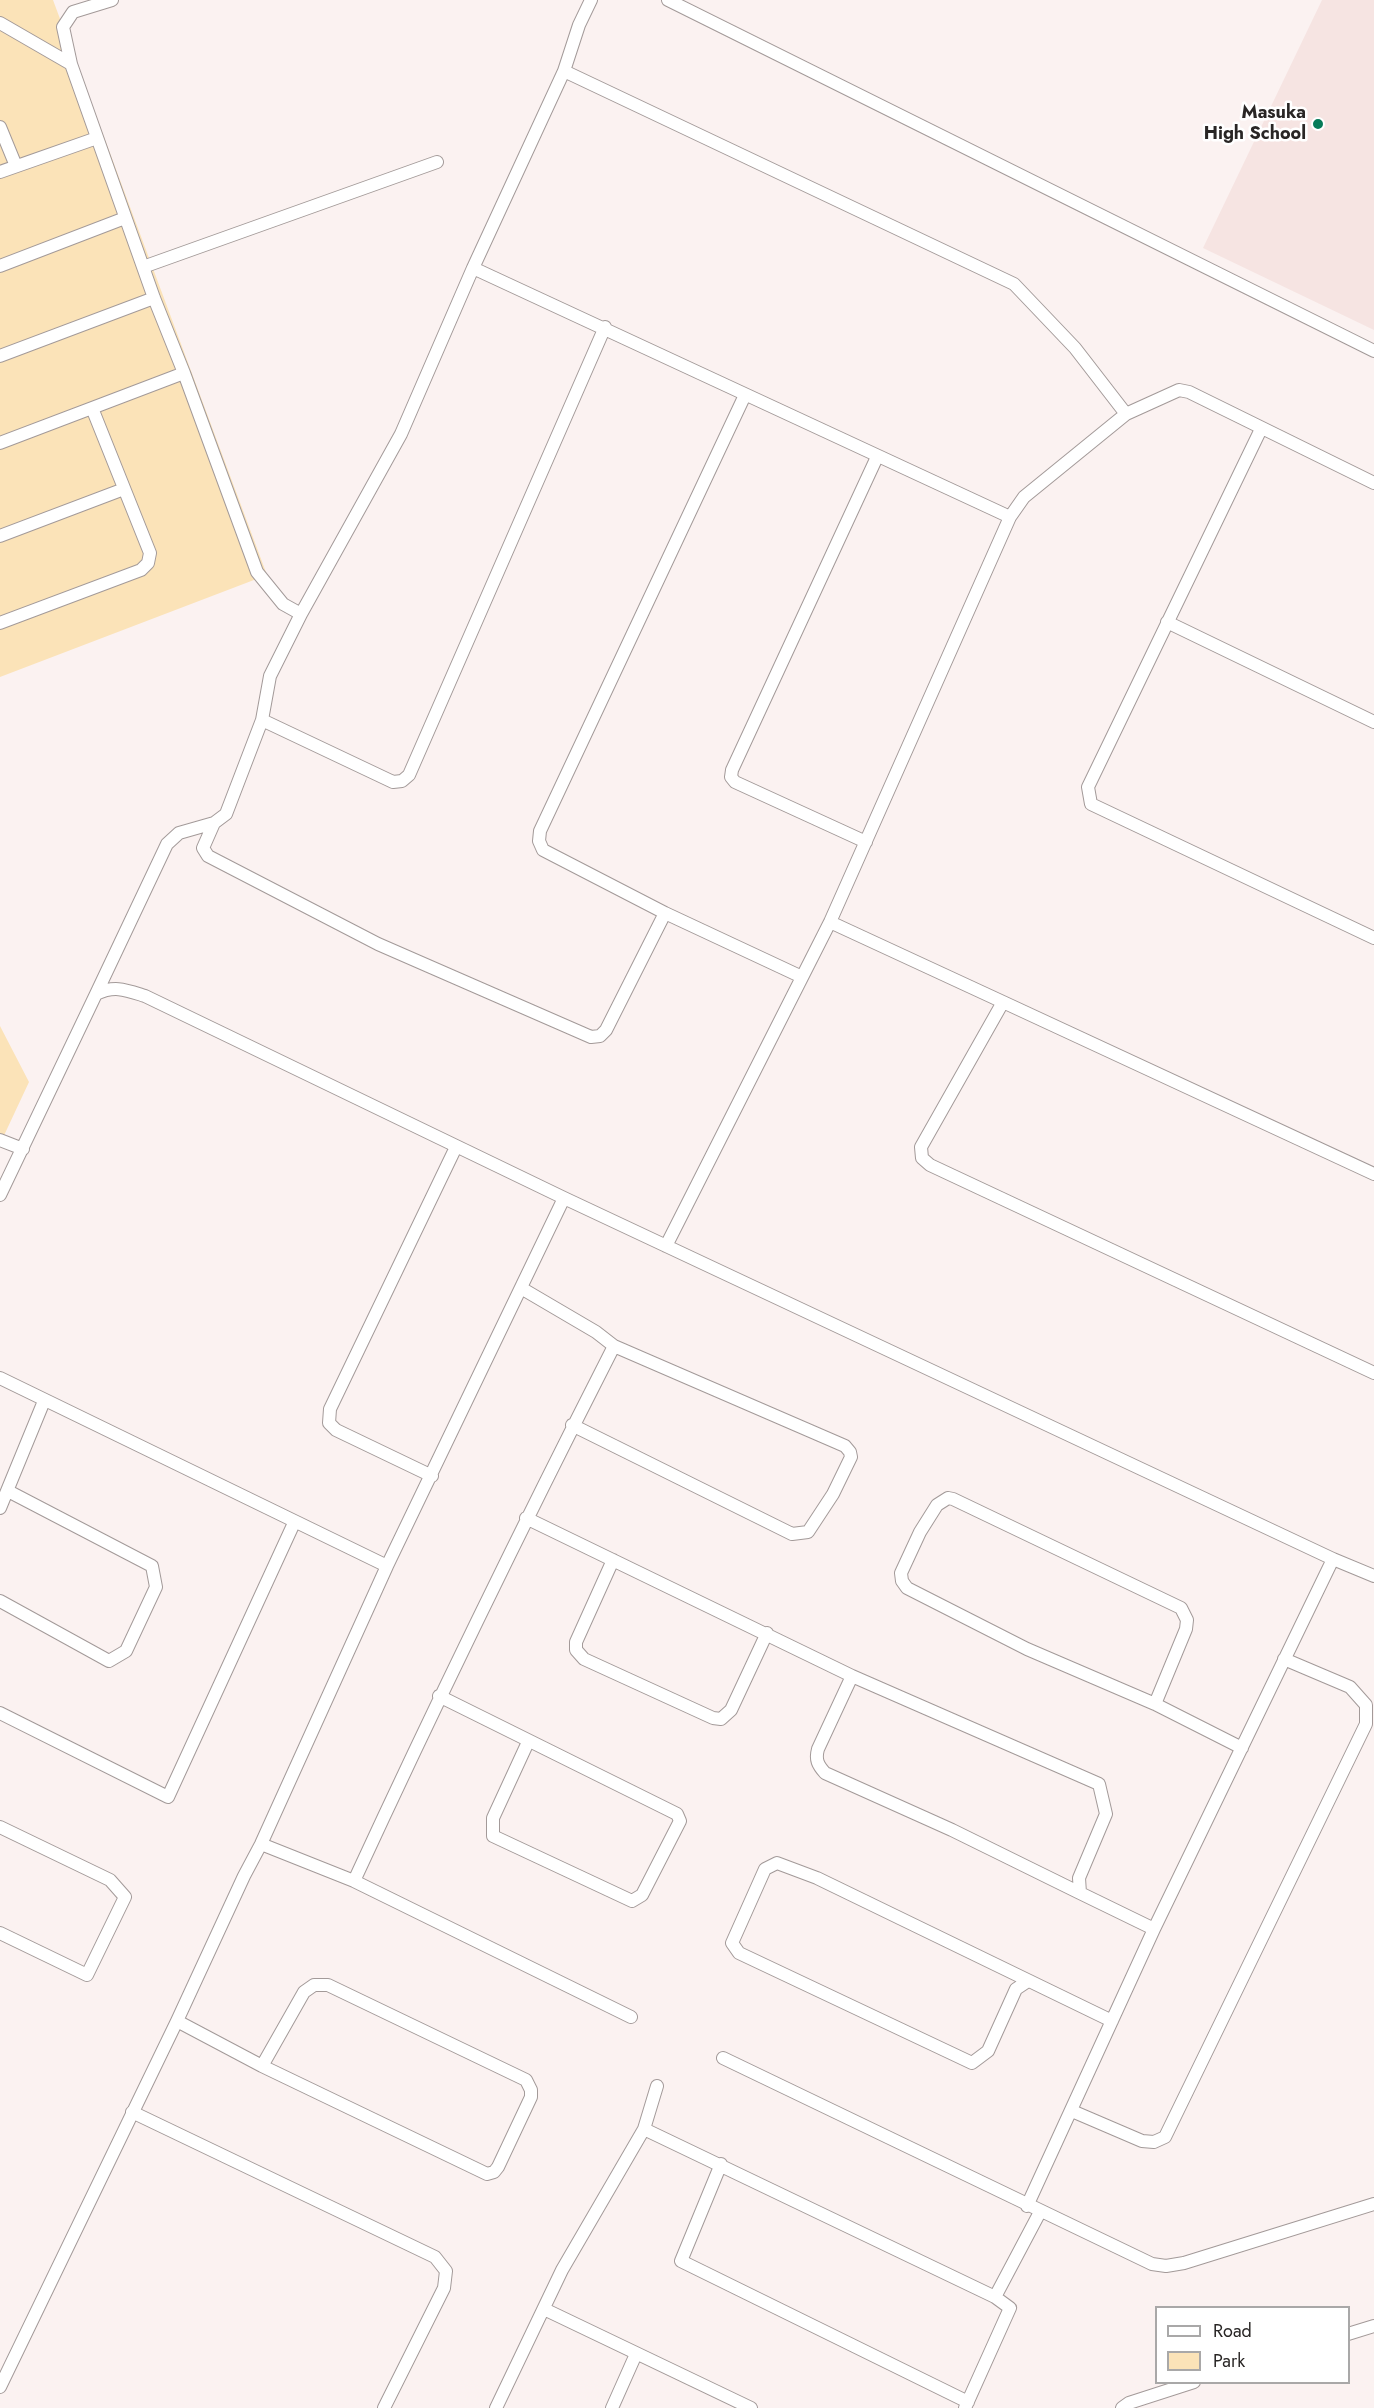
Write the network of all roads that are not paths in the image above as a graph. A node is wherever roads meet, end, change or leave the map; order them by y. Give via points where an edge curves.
1 (112, 0) edge
2 (591, 0) edge
3 (668, 0) edge
4 (0, 23) edge
5 (71, 64) junction
6 (564, 71) junction
7 (0, 128) edge
8 (97, 138) junction
9 (437, 162) dead end
10 (16, 166) junction
11 (0, 172) edge
12 (125, 218) junction
13 (0, 266) edge
14 (143, 267) junction
15 (473, 268) junction
16 (154, 298) junction
17 (604, 327) junction
18 (1374, 351) edge
19 (0, 356) edge
20 (184, 373) junction
21 (745, 395) junction
22 (92, 408) junction
23 (1126, 414) junction
24 (1261, 429) junction
25 (0, 443) edge
26 (876, 457) junction
27 (1374, 483) edge
28 (124, 489) junction
29 (1010, 517) junction
30 (0, 536) edge
31 (301, 614) junction
32 (1167, 622) junction
33 (0, 623) edge
34 (262, 720) junction
35 (1374, 722) edge
36 (214, 823) junction
37 (866, 842) junction
38 (664, 913) junction
39 (830, 922) junction
40 (1374, 938) edge
41 (802, 977) junction
42 (96, 994) junction
43 (1003, 1002) junction
44 (0, 1140) edge
45 (456, 1147) junction
46 (23, 1149) junction
47 (1374, 1174) edge
48 (0, 1195) edge
49 (564, 1198) junction
50 (666, 1246) junction
51 (521, 1288) junction
52 (614, 1346) junction
53 (1374, 1373) edge
54 (0, 1378) edge
55 (44, 1401) junction
56 (572, 1425) junction
57 (432, 1476) junction
58 (8, 1491) junction
59 (0, 1508) edge
60 (526, 1518) junction
61 (294, 1523) junction
62 (1333, 1559) junction
63 (614, 1560) junction
64 (387, 1566) junction
65 (1374, 1576) edge
66 (0, 1601) edge
67 (767, 1633) junction
68 (1284, 1659) junction
69 (852, 1676) junction
70 (439, 1696) junction
71 (1155, 1704) junction
72 (0, 1713) edge
73 (528, 1742) junction
74 (1242, 1748) junction
75 (0, 1827) edge
76 (261, 1845) junction
77 (354, 1881) junction
78 (1080, 1893) junction
79 (1154, 1929) junction
80 (0, 1933) edge
81 (1028, 1981) junction
82 (631, 2017) dead end
83 (177, 2021) junction
84 (1112, 2021) junction
85 (723, 2058) dead end
86 (262, 2066) junction
87 (657, 2086) dead end
88 (1072, 2111) junction
89 (132, 2112) junction
90 (644, 2129) junction
91 (721, 2164) junction
92 (1374, 2204) edge
93 (1027, 2206) junction
94 (1040, 2212) junction
95 (995, 2297) junction
96 (544, 2309) junction
97 (1374, 2326) edge
98 (1350, 2333) edge
99 (636, 2354) junction
100 (1188, 2384) edge
101 (0, 2387) edge
102 (966, 2405) edge
103 (384, 2408) edge
104 (496, 2408) edge
105 (612, 2408) edge
106 (751, 2408) edge
107 (1122, 2408) edge

1 - 5 street via 73,12 63,27
2 - 6 street
3 - 18 street
4 - 5 street
5 - 8 street
6 - 15 street
6 - 23 street via 1014,284 1075,348
7 - 10 street
8 - 10 street
8 - 12 street
9 - 14 street
10 - 11 street
12 - 13 street
12 - 14 street
14 - 16 street
15 - 17 street
15 - 31 street via 401,434
16 - 19 street
16 - 20 street
17 - 21 street
17 - 34 street via 410,775 393,782
20 - 22 street
20 - 31 street via 257,572 283,604
21 - 26 street
21 - 38 street via 540,831 543,850
22 - 25 street
22 - 28 street
23 - 24 street via 1179,390
23 - 29 street via 1024,497
24 - 27 street
24 - 32 street
26 - 29 street
26 - 37 street via 731,777
28 - 30 street
28 - 33 street via 150,553 141,570
29 - 37 street
31 - 34 street via 270,676
32 - 35 street
32 - 40 street via 1088,787 1090,804
34 - 36 street via 226,814
36 - 38 street via 203,848 208,856 378,944 591,1037 606,1030
36 - 42 street via 179,833 167,844
37 - 39 street
38 - 41 street
39 - 41 street
39 - 43 street
41 - 50 street
42 - 45 street via 109,988 145,996
42 - 46 street
43 - 47 street
43 - 53 street via 921,1148 922,1158
44 - 46 street
45 - 49 street
45 - 57 street via 330,1409 329,1423 336,1430
46 - 48 street
49 - 50 street
49 - 51 street
50 - 62 street
51 - 52 street
51 - 57 street
52 - 56 street
52 - 56 street via 845,1446 851,1456 833,1494 808,1532 792,1534
54 - 55 street
55 - 58 street
55 - 61 street
56 - 60 street
57 - 64 street
58 - 59 street
58 - 66 street via 152,1566 156,1587 126,1651 109,1660
60 - 63 street
60 - 70 street
61 - 64 street
61 - 72 street via 168,1797
62 - 65 street
62 - 68 street
63 - 67 street
63 - 67 street via 576,1642 576,1650 584,1659 721,1719 731,1710
64 - 76 street
67 - 69 street
68 - 74 street
68 - 88 street via 1350,1687 1366,1705 1366,1724 1165,2137 1154,2142 1142,2141
69 - 78 street via 1098,1784 1106,1814 1079,1878
69 - 78 street via 818,1749 816,1757 825,1773
70 - 73 street
70 - 77 street
71 - 71 street via 1027,1649 907,1588 901,1573 937,1505 953,1499 1181,1608 1187,1620 1186,1629
71 - 74 street
73 - 73 street via 677,1814 680,1821 642,1895 632,1901 493,1836 493,1818
74 - 79 street
75 - 80 street via 110,1880 125,1897 87,1975
76 - 77 street
76 - 83 street
77 - 82 street
78 - 79 street
79 - 84 street
81 - 81 street via 1016,1989 988,2051 972,2063 739,1953 732,1943 765,1869 777,1863 818,1878
81 - 84 street
83 - 86 street
83 - 89 street
84 - 88 street
85 - 93 street
86 - 86 street via 487,2174 498,2167 531,2097 526,2080 328,1985 314,1985 304,1992
87 - 90 street
88 - 93 street
89 - 101 street
89 - 103 street via 435,2257 446,2271 444,2288
90 - 91 street
90 - 96 street via 562,2270
91 - 95 street
91 - 102 street via 681,2261
92 - 94 street via 1166,2266 1152,2264
93 - 94 street
94 - 95 street
95 - 102 street via 1010,2308
96 - 99 street
96 - 104 street
97 - 98 street
99 - 105 street
99 - 106 street
100 - 107 street

